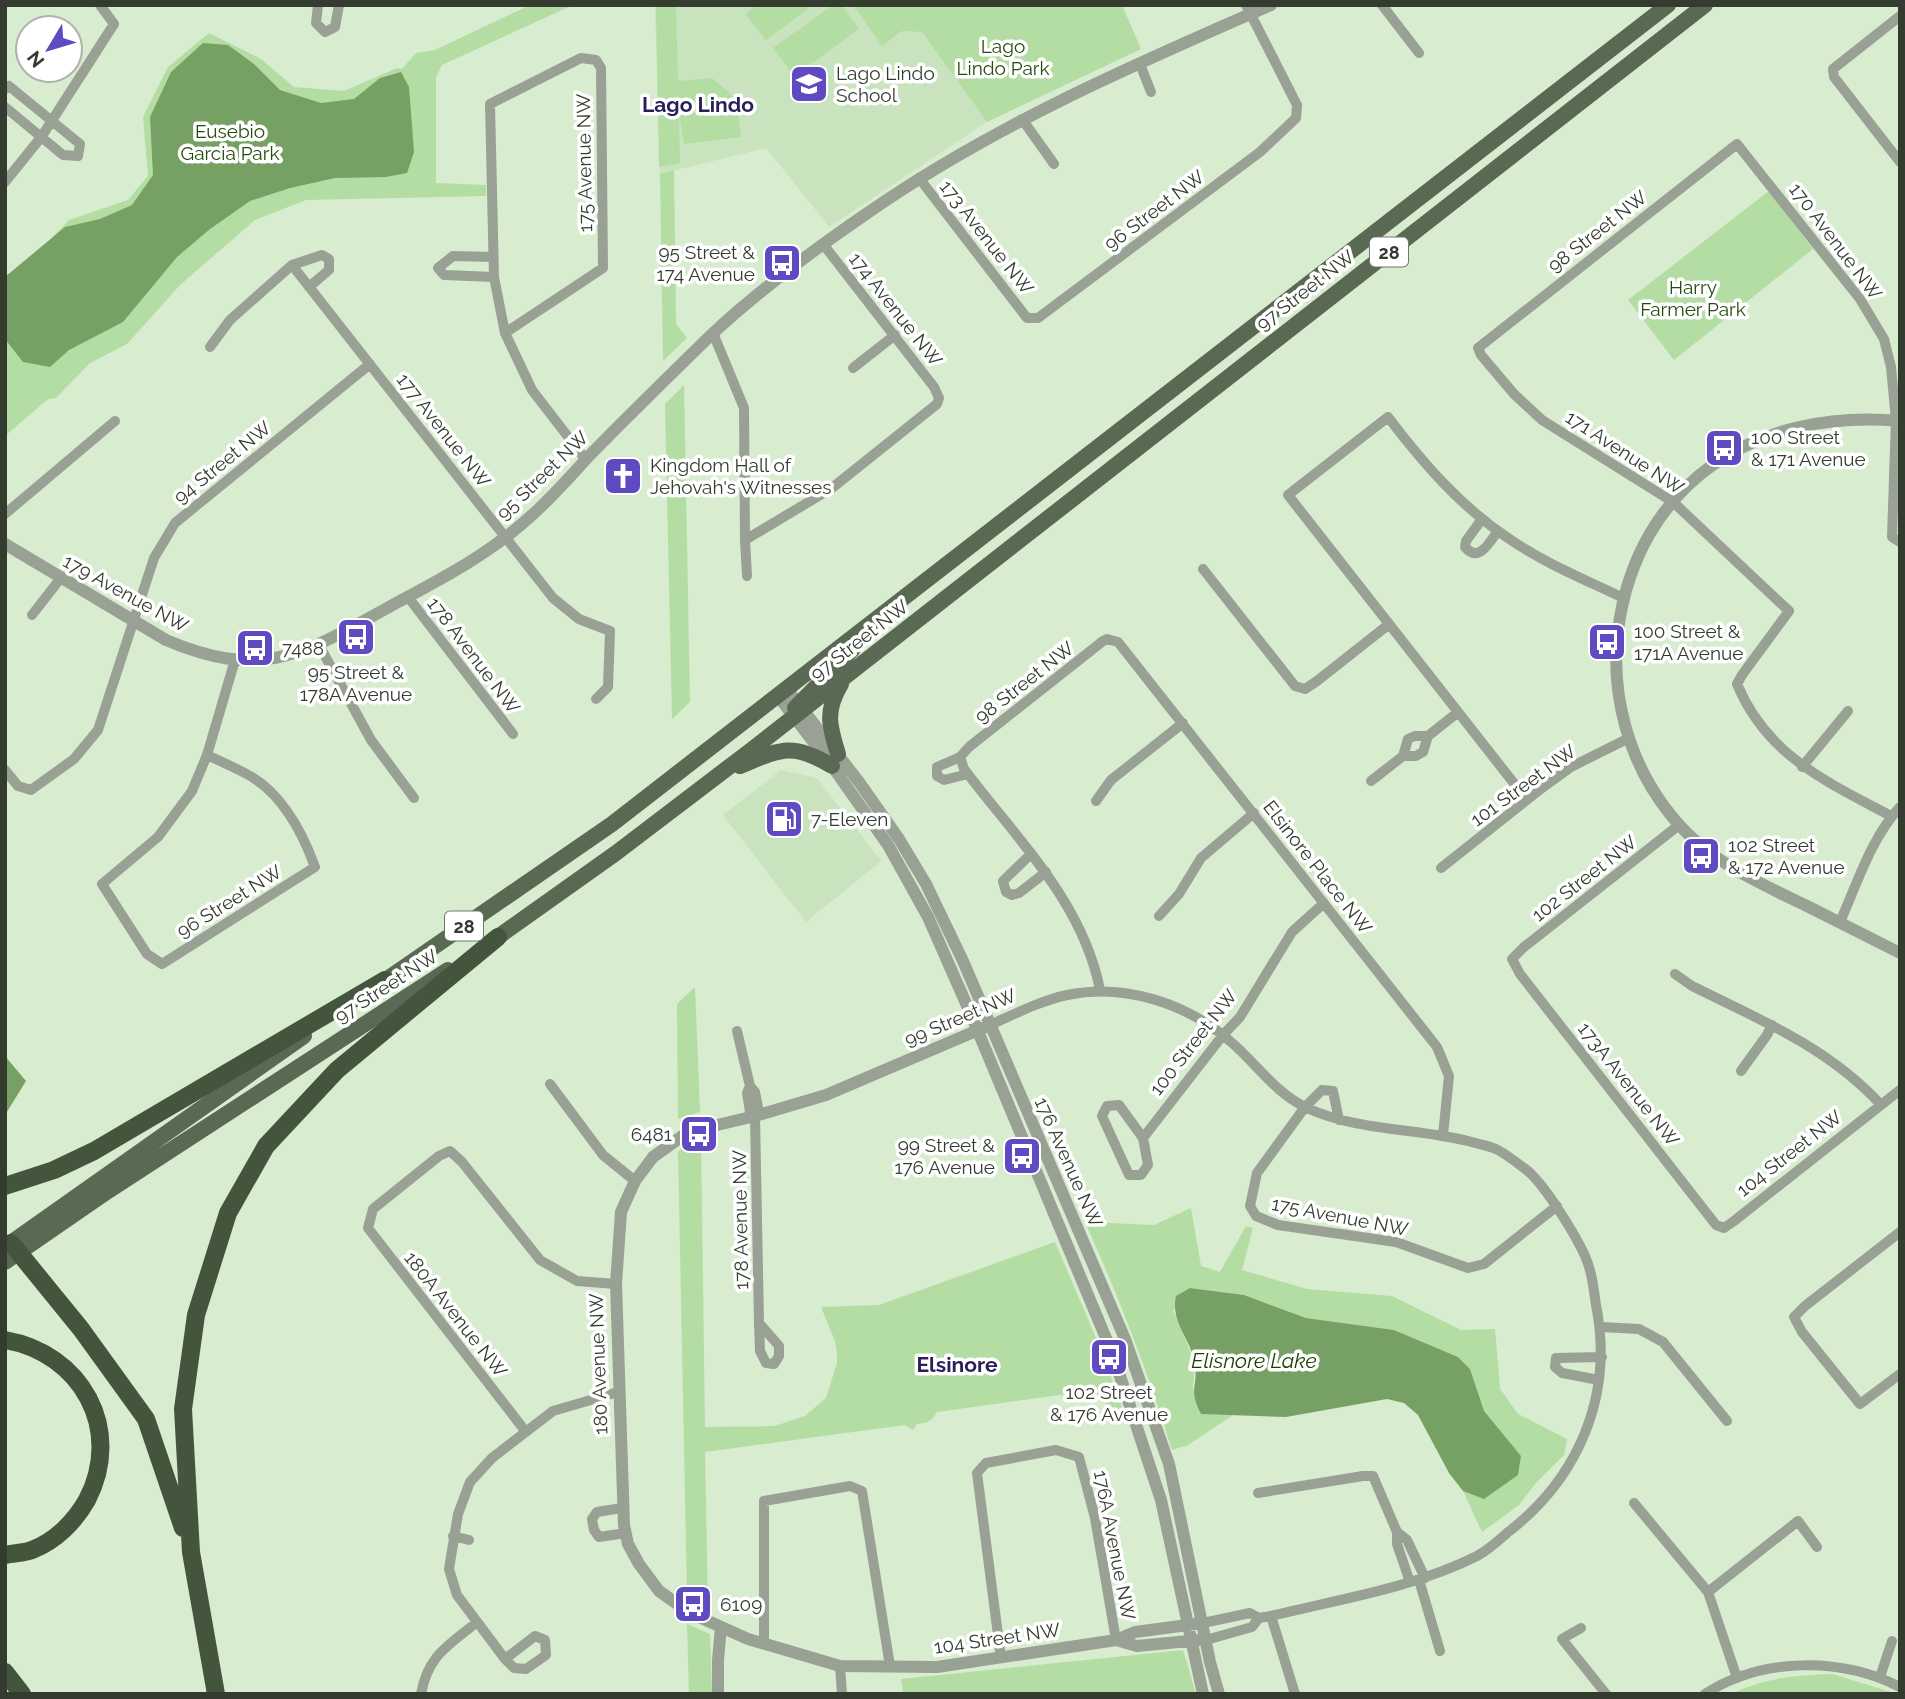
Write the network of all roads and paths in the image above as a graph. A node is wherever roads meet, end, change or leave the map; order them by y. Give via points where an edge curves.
1 (100, 5) edge
2 (318, 5) edge
3 (339, 5) edge
4 (1271, 5) edge
5 (1382, 5) edge
6 (1668, 5) edge
7 (1705, 5) edge
8 (1248, 10) edge
9 (1900, 16) edge
10 (1419, 52) dead end
11 (1140, 64) junction
12 (5, 89) edge
13 (1151, 92) dead end
14 (5, 107) edge
15 (1022, 119) junction
16 (53, 120) junction
17 (42, 136) junction
18 (1737, 144) joint
19 (1900, 162) edge
20 (1054, 164) dead end
21 (919, 178) junction
22 (5, 182) edge
23 (823, 244) junction
24 (493, 257) junction
25 (292, 265) junction
26 (494, 277) junction
27 (309, 287) junction
28 (1027, 318) joint
29 (505, 333) junction
30 (713, 333) junction
31 (895, 335) junction
32 (210, 347) dead end
33 (1478, 348) joint
34 (370, 364) junction
35 (853, 368) dead end
36 (115, 421) dead end
37 (1898, 421) edge
38 (586, 460) junction
39 (1673, 502) junction
40 (5, 514) edge
41 (1482, 519) junction
42 (1498, 530) junction
43 (505, 538) junction
44 (745, 540) junction
45 (1896, 540) edge
46 (5, 544) edge
47 (1203, 569) dead end
48 (747, 576) dead end
49 (60, 579) junction
50 (907, 596) junction
51 (408, 597) junction
52 (1623, 598) junction
53 (32, 615) dead end
54 (135, 620) junction
55 (1388, 625) junction
56 (1112, 640) joint
57 (319, 645) junction
58 (235, 660) junction
59 (845, 679) junction
60 (782, 693) junction
61 (596, 699) dead end
62 (798, 710) junction
63 (1848, 711) dead end
64 (1457, 712) junction
65 (1183, 723) junction
66 (513, 734) dead end
67 (1428, 736) junction
68 (1629, 738) junction
69 (206, 755) junction
70 (1403, 756) junction
71 (960, 757) junction
72 (835, 760) junction
73 (1802, 767) junction
74 (5, 770) edge
75 (968, 774) junction
76 (719, 775) junction
77 (1371, 780) dead end
78 (414, 798) dead end
79 (1527, 800) junction
80 (1096, 801) dead end
81 (1900, 807) edge
82 (1254, 813) junction
83 (1891, 816) junction
84 (1679, 825) junction
85 (1031, 854) junction
86 (1441, 868) dead end
87 (1045, 872) junction
88 (1324, 903) junction
89 (1159, 916) dead end
90 (1840, 922) junction
91 (498, 937) junction
92 (1900, 953) edge
93 (1512, 959) joint
94 (1675, 974) dead end
95 (384, 980) junction
96 (1100, 990) junction
97 (1772, 1025) junction
98 (984, 1027) junction
99 (737, 1031) dead end
100 (1223, 1035) junction
101 (1741, 1071) dead end
102 (550, 1084) dead end
103 (1900, 1090) edge
104 (1881, 1105) junction
105 (1306, 1107) junction
106 (755, 1116) junction
107 (1339, 1120) junction
108 (1443, 1135) junction
109 (1143, 1138) junction
110 (635, 1181) junction
111 (5, 1186) edge
112 (1556, 1206) junction
113 (372, 1214) joint
114 (1721, 1228) joint
115 (1900, 1232) edge
116 (10, 1251) edge
117 (616, 1284) junction
118 (760, 1323) dead end
119 (1601, 1327) junction
120 (5, 1340) edge
121 (1602, 1357) junction
122 (1900, 1374) edge
123 (1599, 1380) junction
124 (618, 1392) junction
125 (1727, 1421) dead end
126 (526, 1432) junction
127 (1258, 1493) dead end
128 (1634, 1503) dead end
129 (622, 1508) junction
130 (626, 1533) junction
131 (453, 1536) junction
132 (469, 1539) dead end
133 (1817, 1548) dead end
134 (191, 1552) junction
135 (5, 1555) edge
136 (1418, 1580) junction
137 (1708, 1592) junction
138 (1271, 1616) junction
139 (1259, 1618) junction
140 (477, 1622) junction
141 (1203, 1623) junction
142 (1187, 1624) junction
143 (721, 1627) junction
144 (1581, 1628) dead end
145 (1116, 1640) junction
146 (1191, 1640) junction
147 (1206, 1640) junction
148 (1892, 1641) dead end
149 (764, 1644) junction
150 (1440, 1651) dead end
151 (1001, 1658) junction
152 (505, 1659) dead end
153 (840, 1666) junction
154 (890, 1666) junction
155 (5, 1672) edge
156 (1880, 1677) junction
157 (1737, 1678) junction
158 (1900, 1687) edge
159 (22, 1694) edge
160 (216, 1694) edge
161 (421, 1694) edge
162 (718, 1694) edge
163 (842, 1694) edge
164 (1203, 1694) edge
165 (1219, 1694) edge
166 (1295, 1694) edge
167 (1605, 1694) edge
168 (1705, 1694) edge

1 - 16 street via 114,24
2 - 3 street via 316,23 325,32 335,27
4 - 8 street, 95 Street NW
5 - 10 street
6 - 50 main road, 97 Street NW / 28
7 - 59 main road, 97 Street NW / 28
8 - 11 street, 95 Street NW
8 - 28 street, 96 Street NW via 1297,105 1296,118 1260,152 1038,318
9 - 19 street via 1833,69 1834,77
11 - 13 street
11 - 15 street, 95 Street NW
12 - 16 street via 9,86
14 - 17 street
15 - 20 street
15 - 21 street, 95 Street NW
16 - 17 street
16 - 17 street via 80,144 78,156 63,155
17 - 22 street
18 - 33 street, 98 Street NW
18 - 37 street, 170 Avenue NW via 1873,319 1891,367
21 - 23 street, 95 Street NW
21 - 28 street, 173 Avenue NW
23 - 30 street, 95 Street NW
23 - 31 street, 174 Avenue NW
24 - 26 street
24 - 26 street via 453,256 438,268 444,275
24 - 29 street, 175 Avenue NW via 489,104 581,58 596,60 601,68 603,268
25 - 27 street, 177 Avenue NW
25 - 27 street via 322,255 329,259 329,270
25 - 32 street via 230,320
26 - 29 street
27 - 34 street, 177 Avenue NW
29 - 38 street via 532,390
30 - 38 street, 95 Street NW
30 - 44 street via 744,408
31 - 35 street
31 - 44 street, 174 Avenue NW via 938,391 937,404 832,488
33 - 39 street, 171 Avenue NW via 1514,394 1542,420
34 - 43 street, 177 Avenue NW
34 - 54 street, 94 Street NW via 175,523 154,558
36 - 40 street
37 - 39 street via 1834,420 1773,433 1718,462
37 - 45 street, 170 Avenue NW
38 - 43 street, 95 Street NW
39 - 52 street via 1639,555
39 - 73 street, 171 Avenue NW via 1789,611 1737,684 1765,730
41 - 42 street
41 - 42 street via 1466,541 1470,553 1482,551
41 - 55 street via 1434,474 1388,417 1288,495
42 - 52 street via 1545,561
43 - 51 street, 95 Street NW
43 - 61 street, 177 Avenue NW via 553,598 579,619 610,631 608,687
44 - 48 street
46 - 49 street, 179 Avenue NW
47 - 55 street via 1295,686 1305,689
49 - 53 street
49 - 54 street, 179 Avenue NW
50 - 60 main road, 97 Street NW / 28
50 - 62 main road
51 - 57 street, 95 Street NW
51 - 66 street, 178 Avenue NW
52 - 68 street via 1616,650 1618,692
54 - 58 street, 179 Avenue NW via 193,651
54 - 74 street, 94 Street NW via 98,730 74,760 31,790 18,786
55 - 64 street
56 - 65 street, Elsinore Place NW via 1125,649
56 - 71 street, 98 Street NW via 1103,642
57 - 58 street, 95 Street NW via 294,655
57 - 78 street via 371,740
58 - 69 street
59 - 62 main road, 97 Street NW
59 - 72 main road via 829,713
60 - 62 street, 176 Avenue NW
60 - 95 main road, 97 Street NW / 28 via 612,824
62 - 72 street, 176 Avenue NW
62 - 76 main road, 97 Street NW
63 - 73 street
64 - 67 street
64 - 79 street
65 - 80 street via 1111,780
65 - 82 street, Elsinore Place NW
67 - 70 street via 1420,754
67 - 70 street via 1408,739
68 - 79 street, 101 Street NW via 1571,767
68 - 84 street via 1652,788
69 - 69 street, 96 Street NW via 254,778 276,797 306,843 314,867 162,964 147,954 102,884 158,837 192,792
70 - 77 street
71 - 75 street
71 - 75 street via 937,767 937,776 944,780
72 - 76 main road via 777,751
72 - 98 street, 176 Avenue NW via 907,878
73 - 83 street
75 - 85 street
76 - 91 main road, 97 Street NW / 28
79 - 86 street, 101 Street NW
81 - 83 street
82 - 88 street, Elsinore Place NW
82 - 89 street via 1201,858
83 - 90 street
84 - 90 street via 1736,871
84 - 93 street, 102 Street NW
85 - 87 street
85 - 87 street via 1003,881 1006,892 1019,893
87 - 96 street via 1078,922 1095,962
88 - 100 street, 100 Street NW via 1292,932 1240,1017
88 - 108 street, Elsinore Place NW via 1437,1047 1449,1076
90 - 92 street
91 - 116 main road, 97 Street NW
91 - 134 highway via 337,1070 266,1146 228,1213 196,1315 183,1409
93 - 114 street, 173A Avenue NW
94 - 97 street
95 - 111 highway via 94,1151
95 - 116 main road, 97 Street NW / 28 via 152,1142
96 - 98 street, 99 Street NW via 1064,996
96 - 100 street, 99 Street NW via 1146,996 1185,1011
97 - 101 street
97 - 104 street via 1833,1062
98 - 106 street, 99 Street NW via 827,1095
98 - 141 street, 176 Avenue NW via 1125,1339 1169,1465
98 - 142 street, 176 Avenue NW via 1114,1355 1161,1500
99 - 106 street via 750,1086 750,1112
100 - 105 street via 1282,1093
100 - 109 street, 100 Street NW
102 - 110 street via 603,1155
103 - 104 street, 104 Street NW
104 - 114 street, 104 Street NW
105 - 107 street
105 - 107 street via 1322,1090 1331,1089
105 - 112 street, 175 Avenue NW via 1257,1173 1250,1206 1256,1216 1278,1225 1396,1242 1468,1268 1484,1264
106 - 110 street, 99 Street NW via 688,1132 653,1157
106 - 118 street, 178 Avenue NW
107 - 108 street
108 - 112 street via 1496,1148 1528,1171
109 - 109 street via 1119,1105 1107,1106 1102,1116 1129,1175 1141,1175 1148,1165
110 - 117 street, 99 Street NW via 621,1212
112 - 119 street via 1589,1265
113 - 117 street, 180 Avenue NW via 439,1156 450,1152 540,1259 577,1281
113 - 126 street, 180A Avenue NW via 368,1228
115 - 122 street via 1794,1317 1860,1404
116 - 134 highway via 81,1329 146,1419
117 - 124 street, 180 Avenue NW
119 - 121 street
119 - 125 street via 1639,1329 1663,1342
120 - 135 highway via 43,1351 75,1377 89,1396 100,1447 91,1491 66,1529 32,1550
121 - 123 street
121 - 123 street via 1556,1358 1555,1367 1562,1373
123 - 136 street, 104 Street NW via 1581,1444 1564,1475 1531,1516 1480,1554
124 - 126 street via 553,1411
124 - 129 street, 180 Avenue NW
126 - 131 street via 470,1482
127 - 136 street via 1373,1476 1398,1532 1397,1544
128 - 137 street
129 - 130 street, 180 Avenue NW
129 - 130 street via 597,1513 592,1519 599,1537
130 - 143 street, 180 Avenue NW via 639,1564 659,1591
131 - 132 street
131 - 140 street via 449,1569 457,1595
133 - 137 street via 1798,1521
134 - 160 highway
136 - 138 street, 104 Street NW
136 - 150 street
137 - 157 street
138 - 139 street, 104 Street NW
138 - 166 street
139 - 141 street, 104 Street NW via 1250,1613
139 - 147 street, 104 Street NW via 1252,1627
140 - 152 street
140 - 161 street via 437,1655 426,1670
141 - 142 street, 104 Street NW
141 - 147 street, 176 Avenue NW
142 - 145 street, 104 Street NW via 1135,1632
142 - 146 street, 176 Avenue NW
143 - 149 street, 104 Street NW
143 - 162 street
144 - 167 street via 1562,1639
145 - 146 street, 104 Street NW via 1137,1646
145 - 151 street, 104 Street NW
145 - 151 street, 176A Avenue NW via 1079,1457 1056,1450 992,1462 980,1468 976,1478
146 - 147 street, 104 Street NW
146 - 164 street, 176 Avenue NW
147 - 165 street, 176 Avenue NW
148 - 156 street
149 - 153 street, 104 Street NW
149 - 154 street via 764,1501 850,1486 863,1491
151 - 154 street, 104 Street NW via 937,1667
153 - 154 street, 104 Street NW
153 - 163 street
155 - 159 highway
156 - 157 street via 1811,1664 1781,1666
156 - 158 street
157 - 168 street

